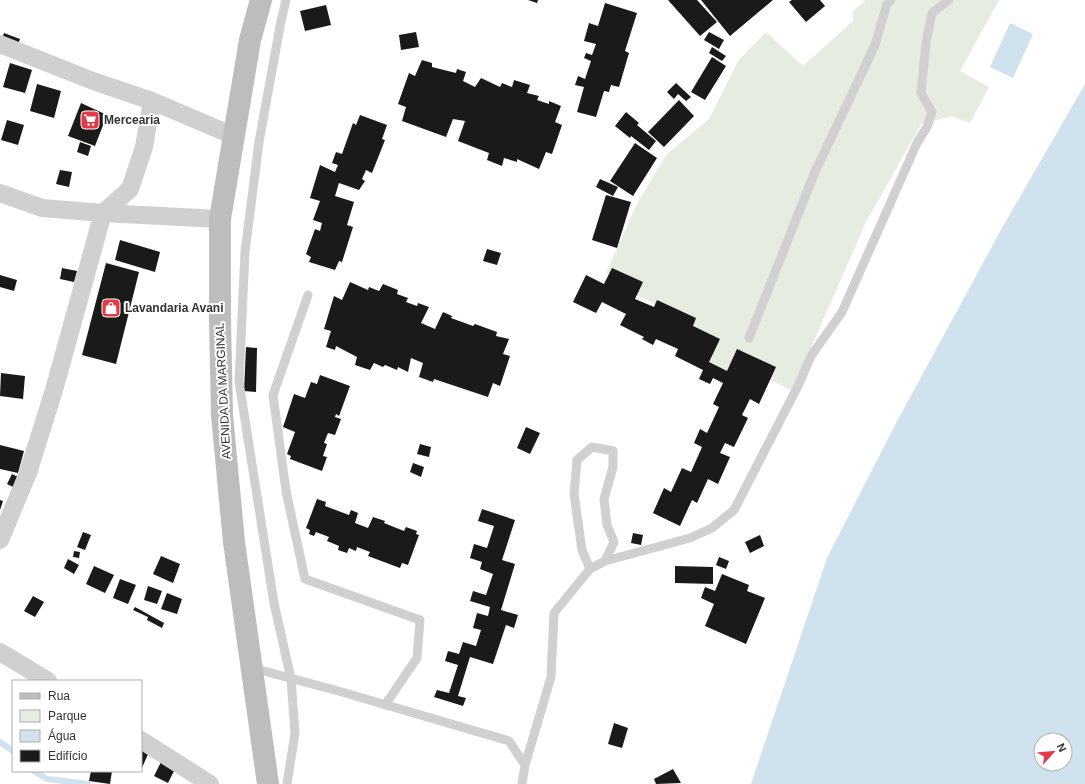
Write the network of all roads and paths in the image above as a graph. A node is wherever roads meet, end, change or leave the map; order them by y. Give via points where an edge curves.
1 (261, 0) edge
2 (286, 0) edge
3 (891, 0) edge
4 (949, 0) edge
5 (0, 44) edge
6 (152, 101) junction
7 (234, 136) junction
8 (0, 193) edge
9 (104, 213) junction
10 (220, 219) junction
11 (308, 295) dead end
12 (749, 338) dead end
13 (0, 540) edge
14 (605, 561) junction
15 (590, 569) junction
16 (0, 652) edge
17 (250, 668) junction
18 (291, 678) junction
19 (46, 680) edge
20 (385, 705) junction
21 (142, 741) edge
22 (525, 765) junction
23 (210, 784) edge
24 (268, 784) edge
25 (287, 784) edge
26 (522, 784) edge

1 - 7 main road, AVENIDA DA MARGINAL via 250,40
2 - 18 lane via 259,142 245,252 239,382 274,603
3 - 12 lane via 887,4 875,45 814,174
4 - 14 lane via 932,14 926,43 921,93 932,112 927,127 917,143 842,312 811,356 734,510 712,528 690,538
5 - 6 street
6 - 7 street
6 - 9 street via 144,147 130,189
7 - 10 main road, AVENIDA DA MARGINAL
8 - 9 street via 42,208
9 - 10 street
9 - 13 street via 28,473
10 - 17 main road, AVENIDA DA MARGINAL via 222,416
11 - 20 lane via 273,395 286,491 305,579 420,620 417,658
14 - 15 lane
14 - 15 lane via 614,542 606,524 604,499 613,467 613,451 592,447 577,460 574,494 582,550
15 - 22 lane via 554,613 551,677
16 - 19 street
17 - 18 lane
17 - 24 main road, AVENIDA DA MARGINAL
18 - 20 lane
18 - 25 lane via 295,733
20 - 22 lane via 509,741
21 - 23 street
22 - 26 lane

